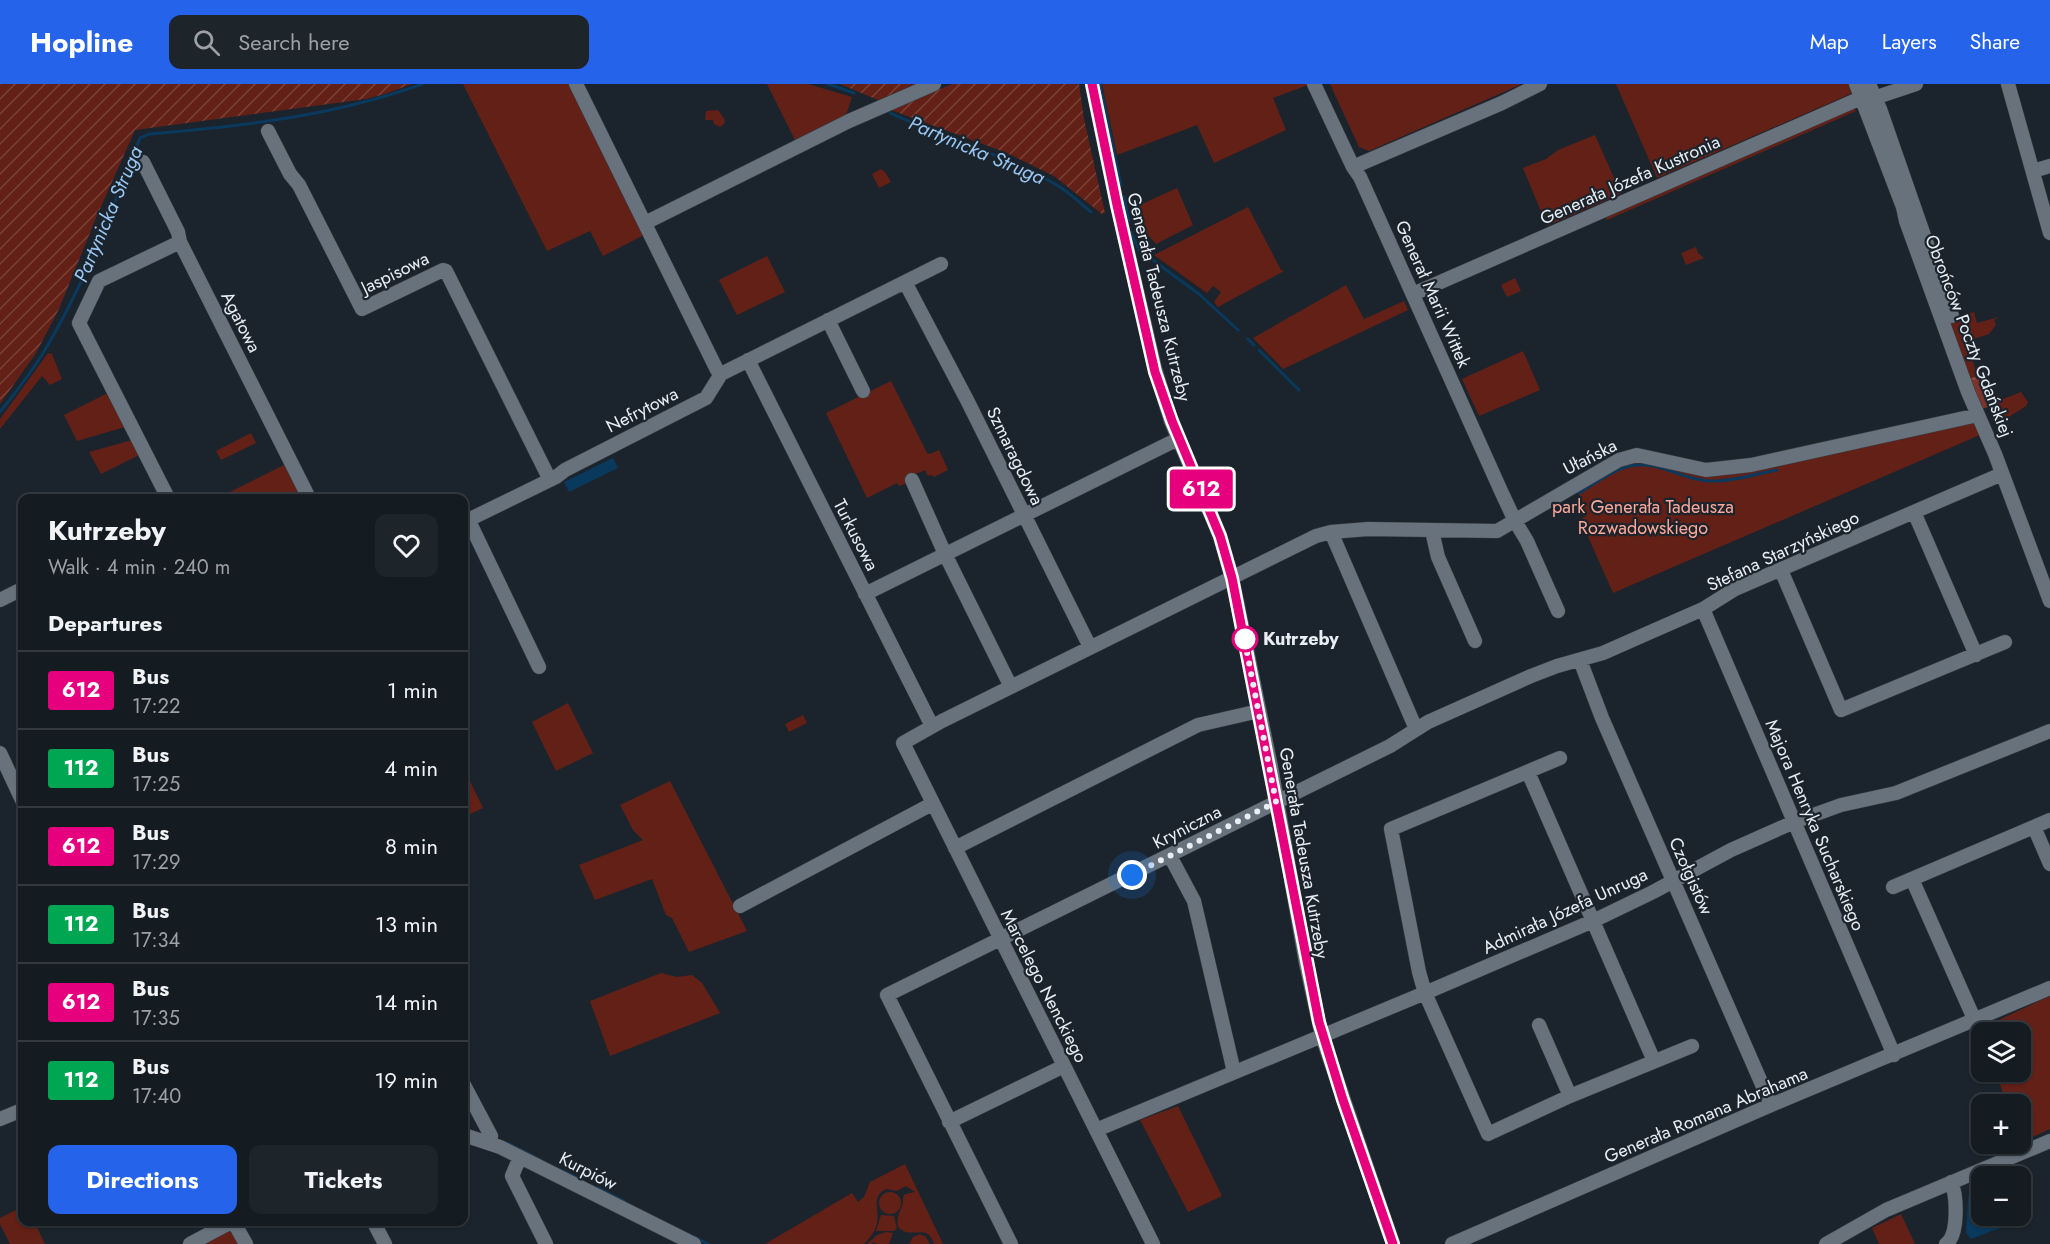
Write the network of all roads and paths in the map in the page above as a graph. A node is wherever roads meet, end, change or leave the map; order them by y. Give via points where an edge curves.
1 (576, 84) edge
2 (934, 84) edge
3 (1092, 84) edge
4 (1314, 84) edge
5 (1540, 84) edge
6 (1856, 84) edge
7 (1869, 84) edge
8 (1916, 84) edge
9 (2008, 84) edge
10 (1868, 98) junction
11 (268, 131) dead end
12 (143, 162) dead end
13 (2050, 166) edge
14 (1353, 167) junction
15 (2033, 171) junction
16 (645, 223) junction
17 (2050, 233) edge
18 (180, 242) junction
19 (941, 264) dead end
20 (905, 282) junction
21 (1413, 294) junction
22 (1952, 316) dead end
23 (828, 320) junction
24 (748, 360) junction
25 (722, 374) junction
26 (863, 391) dead end
27 (1978, 416) junction
28 (1178, 439) junction
29 (2002, 474) junction
30 (550, 480) junction
31 (912, 480) dead end
32 (166, 494) edge
33 (307, 494) edge
34 (1914, 512) junction
35 (1024, 514) junction
36 (468, 520) edge
37 (1515, 521) junction
38 (468, 525) edge
39 (1432, 531) junction
40 (1331, 532) junction
41 (945, 554) junction
42 (1780, 570) junction
43 (1232, 578) junction
44 (18, 591) edge
45 (866, 594) junction
46 (0, 600) edge
47 (2050, 600) edge
48 (1703, 609) junction
49 (1558, 611) dead end
50 (1475, 641) dead end
51 (2006, 642) dead end
52 (1090, 647) junction
53 (1976, 655) junction
54 (1580, 660) junction
55 (539, 667) dead end
56 (1011, 687) junction
57 (1259, 711) junction
58 (932, 726) junction
59 (1416, 729) junction
60 (2050, 731) edge
61 (903, 743) joint
62 (0, 753) edge
63 (1560, 758) dead end
64 (1528, 772) junction
65 (18, 791) edge
66 (1276, 802) junction
67 (932, 804) junction
68 (2050, 820) edge
69 (1794, 822) junction
70 (2034, 827) junction
71 (955, 848) junction
72 (1170, 856) junction
73 (2050, 864) edge
74 (1912, 879) junction
75 (1674, 880) junction
76 (1893, 887) dead end
77 (740, 906) dead end
78 (1593, 921) junction
79 (1002, 940) junction
80 (2050, 988) edge
81 (1425, 993) junction
82 (1975, 1021) junction
83 (1539, 1025) dead end
84 (1322, 1036) junction
85 (1692, 1046) dead end
86 (1894, 1055) junction
87 (1654, 1060) junction
88 (1064, 1066) junction
89 (1234, 1072) junction
90 (468, 1093) edge
91 (1570, 1096) junction
92 (1771, 1105) junction
93 (18, 1112) edge
94 (0, 1119) edge
95 (482, 1120) junction
96 (949, 1122) junction
97 (1096, 1130) junction
98 (469, 1136) edge
99 (2050, 1141) edge
100 (490, 1143) junction
101 (520, 1157) junction
102 (1951, 1182) junction
103 (224, 1226) edge
104 (236, 1226) edge
105 (376, 1226) edge
106 (190, 1244) edge
107 (246, 1244) edge
108 (385, 1244) edge
109 (546, 1244) edge
110 (694, 1244) edge
111 (1011, 1244) edge
112 (1153, 1244) edge
113 (1393, 1244) edge
114 (1452, 1244) edge
115 (1826, 1244) edge
116 (1946, 1244) edge

1 - 16 street
2 - 16 street via 849,121
3 - 28 street, Generała Tadeusza Kutrzeby via 1155,372
4 - 14 street, Generał Marii Wittek
5 - 14 street
6 - 10 street, Obrońców Poczty Gdańskiej
7 - 10 street
8 - 10 street, Generała Józefa Kustronia
9 - 15 street
10 - 21 street, Generała Józefa Kustronia
10 - 22 street via 1880,109
10 - 27 street, Obrońców Poczty Gdańskiej via 1906,222
11 - 30 street, Jaspisowa via 362,309 446,271
12 - 18 street, Agatowa
13 - 15 street
14 - 21 street, Generał Marii Wittek
15 - 17 street
16 - 25 street
18 - 32 street via 99,281 79,323
18 - 33 street, Agatowa
19 - 20 street, Nefrytowa
20 - 23 street, Nefrytowa
20 - 35 street, Szmaragdowa
21 - 37 street, Generał Marii Wittek
23 - 24 street, Nefrytowa
23 - 26 street
24 - 25 street, Nefrytowa
24 - 45 street, Turkusowa
25 - 30 street, Nefrytowa via 706,398
27 - 29 street, Obrońców Poczty Gdańskiej
27 - 37 street, Ułańska via 1719,469 1706,470 1642,455 1629,457 1569,487
28 - 35 street
28 - 43 street, Generała Tadeusza Kutrzeby via 1211,512
29 - 34 street, Stefana Starzyńskiego
29 - 47 street, Obrońców Poczty Gdańskiej
30 - 36 street, Nefrytowa
31 - 41 street
34 - 42 street, Stefana Starzyńskiego
34 - 53 street
35 - 41 street
35 - 52 street, Szmaragdowa
37 - 39 street, Ułańska via 1497,531
37 - 49 street, Generał Marii Wittek
38 - 55 street
39 - 40 street, Ułańska
39 - 50 street via 1438,557
40 - 43 street, Ułańska via 1310,538
40 - 59 street
41 - 45 street
41 - 56 street
42 - 48 street, Stefana Starzyńskiego
42 - 53 street via 1841,710
43 - 52 street, Ułańska
43 - 57 street, Generała Tadeusza Kutrzeby
44 - 46 street
45 - 58 street, Turkusowa
48 - 54 street, Stefana Starzyńskiego
48 - 69 street, Majora Henryka Sucharskiego
51 - 53 street
52 - 56 street, Ułańska
54 - 59 street, Stefana Starzyńskiego via 1531,676
54 - 75 street, Czołgistów
56 - 58 street, Ułańska
57 - 66 street, Generała Tadeusza Kutrzeby
57 - 71 street via 1198,725
58 - 61 street, Ułańska
59 - 66 street, Kryniczna via 1390,746
60 - 69 street, Admirała Józefa Unruga via 1896,792 1841,805
61 - 67 street, Marcelego Nenckiego
62 - 65 street
63 - 64 street
64 - 78 street
64 - 81 street via 1391,829
66 - 72 street, Kryniczna
66 - 84 street, Generała Tadeusza Kutrzeby
67 - 71 street, Marcelego Nenckiego
67 - 77 street
68 - 70 street
69 - 75 street, Admirała Józefa Unruga
69 - 86 street, Majora Henryka Sucharskiego
70 - 73 street
70 - 74 street
71 - 79 street, Marcelego Nenckiego
72 - 79 street, Kryniczna
72 - 89 street via 1194,901
74 - 76 street
74 - 82 street
75 - 78 street, Admirała Józefa Unruga
75 - 92 street, Czołgistów
78 - 81 street, Admirała Józefa Unruga
78 - 87 street
79 - 88 street, Marcelego Nenckiego
79 - 96 street, Kryniczna via 887,995
80 - 82 street, Generała Romana Abrahama
81 - 84 street, Admirała Józefa Unruga
81 - 91 street via 1488,1134
82 - 86 street, Generała Romana Abrahama
83 - 91 street
84 - 89 street, Admirała Józefa Unruga
84 - 113 street, Generała Tadeusza Kutrzeby
85 - 87 street
86 - 92 street, Generała Romana Abrahama
87 - 91 street
88 - 96 street
88 - 97 street, Marcelego Nenckiego
89 - 97 street, Admirała Józefa Unruga
90 - 95 street
92 - 114 street, Generała Romana Abrahama
93 - 94 street
95 - 98 street
95 - 100 street via 491,1136
96 - 111 street
97 - 112 street, Marcelego Nenckiego
98 - 100 street, Kurpiów
99 - 102 street
100 - 101 street, Kurpiów
101 - 109 street via 512,1176
101 - 110 street, Kurpiów
102 - 115 street via 1886,1210
102 - 116 street via 1956,1194 1953,1236
103 - 106 street
104 - 107 street
105 - 108 street

